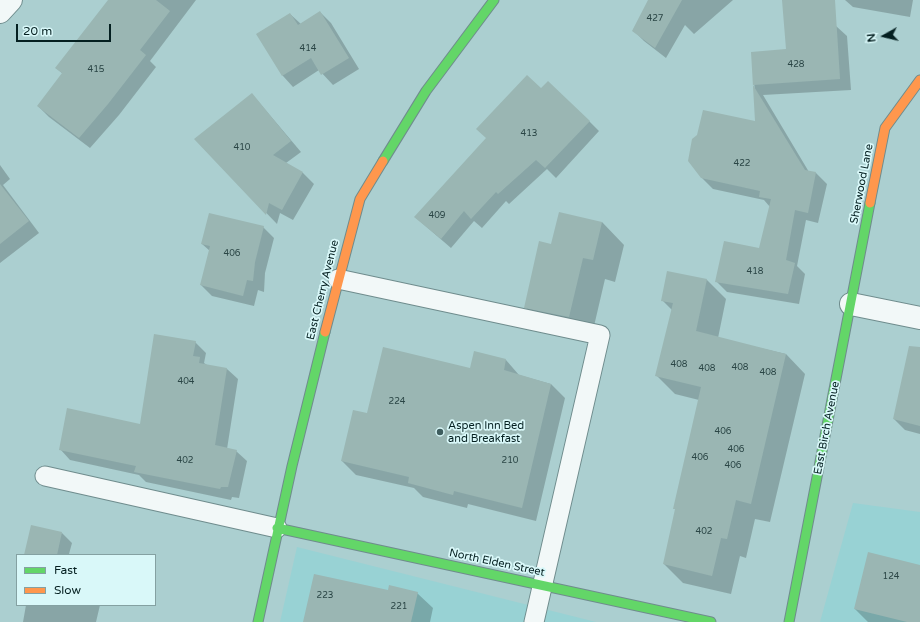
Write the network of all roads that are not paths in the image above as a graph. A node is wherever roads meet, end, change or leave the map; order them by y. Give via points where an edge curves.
1 (11, 0) edge
2 (494, 0) edge
3 (0, 12) edge
4 (920, 80) edge
5 (338, 279) junction
6 (851, 304) junction
7 (920, 318) edge
8 (45, 476) dead end
9 (277, 528) junction
10 (543, 585) junction
11 (258, 622) edge
12 (534, 622) edge
13 (711, 622) edge
14 (789, 622) edge

1 - 3 street
2 - 5 street, East Cherry Avenue via 426,91 360,199
4 - 6 street, Sherwood Lane via 885,128
5 - 9 street, East Cherry Avenue
5 - 10 lane via 600,335
6 - 7 street
6 - 14 street, East Birch Avenue
8 - 9 lane
9 - 10 street, North Elden Street
9 - 11 street, East Cherry Avenue
10 - 12 lane
10 - 13 street, North Elden Street

